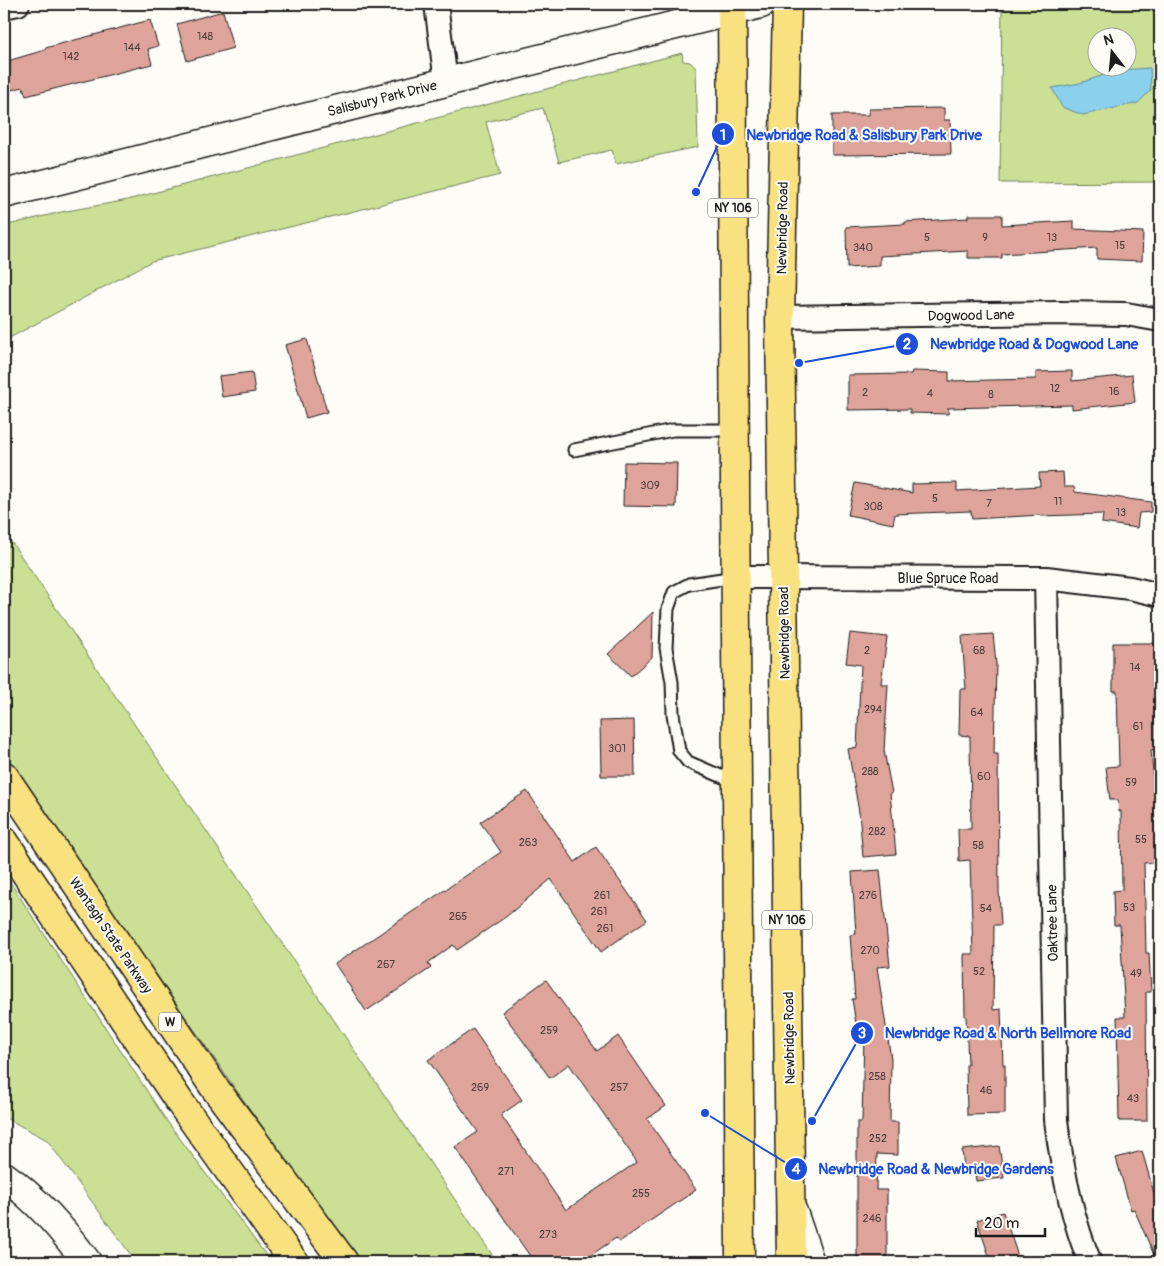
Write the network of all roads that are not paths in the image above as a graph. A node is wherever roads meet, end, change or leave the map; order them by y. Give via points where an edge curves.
1 (18, 4) edge
2 (436, 4) edge
3 (761, 4) edge
4 (787, 4) edge
5 (732, 7) edge
6 (4, 8) edge
7 (446, 82) junction
8 (4, 194) edge
9 (780, 317) junction
10 (1160, 320) edge
11 (735, 430) junction
12 (574, 450) dead end
13 (735, 577) junction
14 (783, 577) junction
15 (1046, 578) junction
16 (1160, 595) edge
17 (4, 776) edge
18 (737, 783) junction
19 (4, 841) edge
20 (4, 1176) edge
21 (791, 1206) junction
22 (87, 1262) edge
23 (294, 1262) edge
24 (344, 1262) edge
25 (740, 1262) edge
26 (791, 1262) edge
27 (810, 1262) edge
28 (1090, 1262) edge

1 - 6 street
2 - 7 street
3 - 5 main road, Salisbury Park Drive
4 - 9 main road, Newbridge Road / NY 106
5 - 7 main road, Salisbury Park Drive
5 - 11 main road, NY 106
7 - 8 main road, Salisbury Park Drive
9 - 10 street, Dogwood Lane via 1059,313 1126,314
9 - 14 main road, Newbridge Road / NY 106
11 - 12 lane via 673,430
11 - 13 main road, NY 106
13 - 14 street, Blue Spruce Road
13 - 18 main road, NY 106
13 - 18 lane via 689,584 674,592 668,609 666,648 679,751 688,762
14 - 15 street, Blue Spruce Road
14 - 21 main road, Newbridge Road / NY 106
15 - 16 street, Blue Spruce Road
15 - 28 street, Oaktree Lane via 1056,1120 1061,1162
17 - 24 main road, Wantagh State Parkway / W via 214,1087
18 - 25 main road, NY 106
19 - 23 main road via 179,1102
20 - 22 main road via 42,1207
21 - 26 main road, Newbridge Road / NY 106
21 - 27 main road

